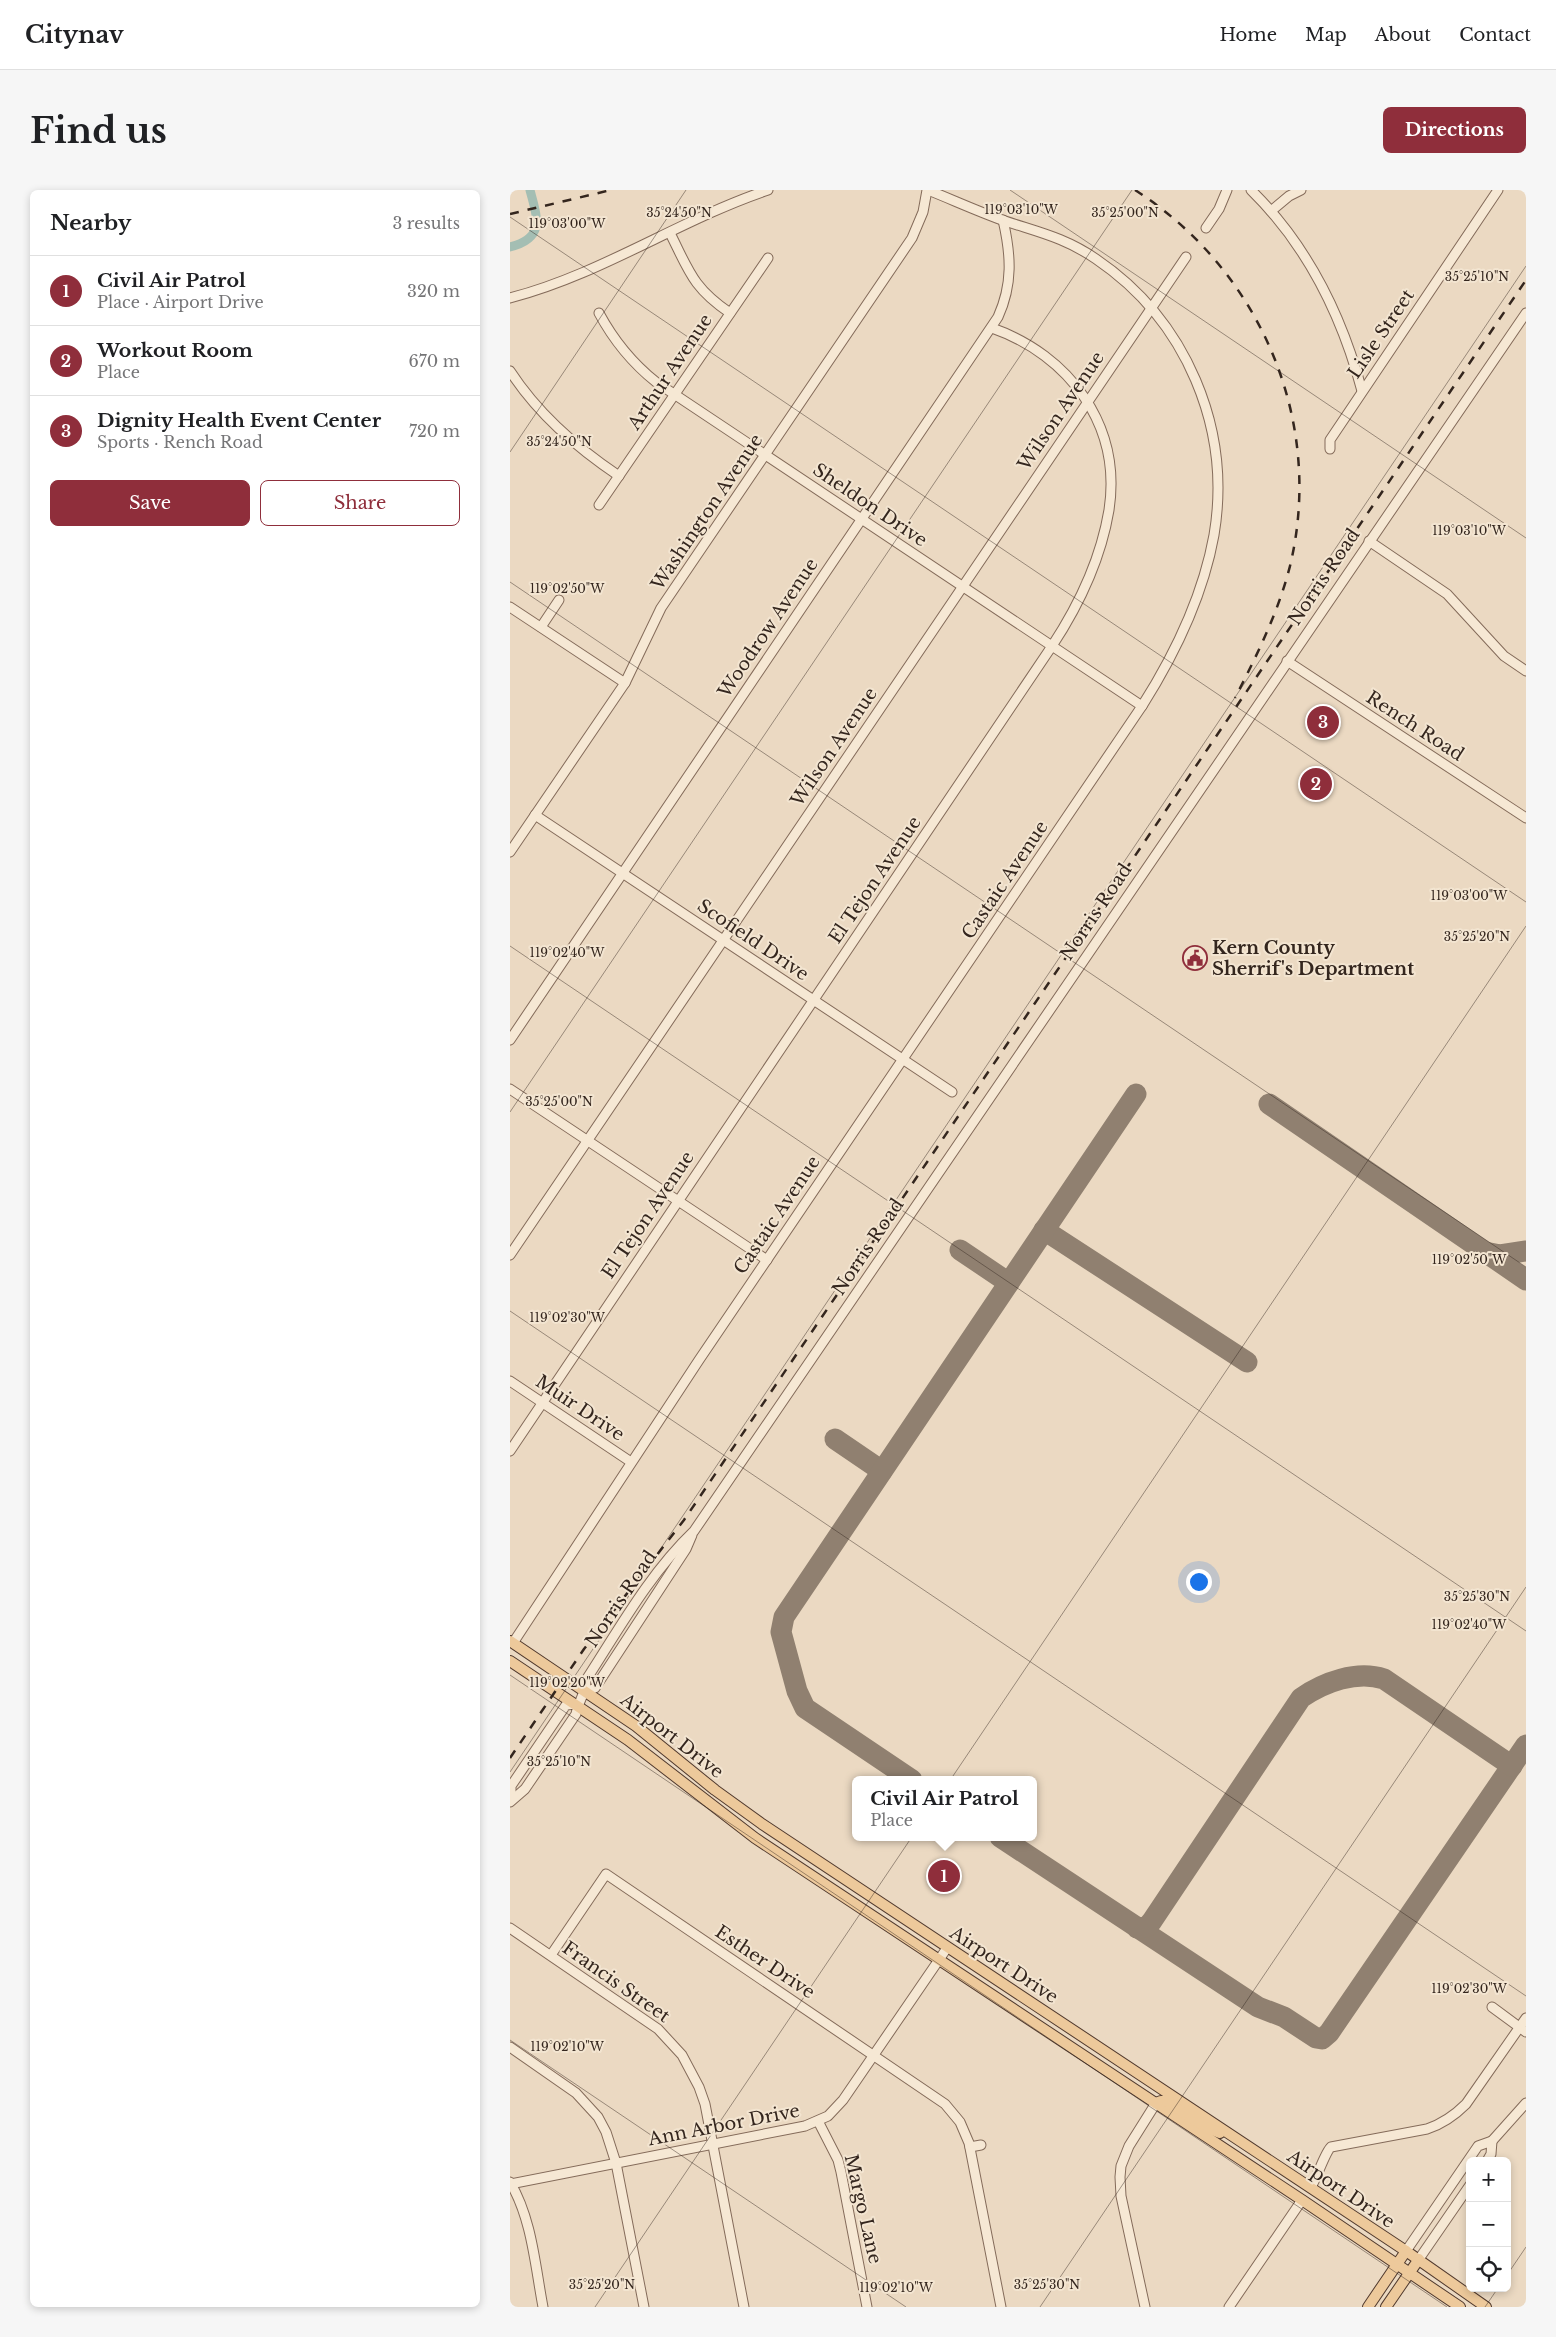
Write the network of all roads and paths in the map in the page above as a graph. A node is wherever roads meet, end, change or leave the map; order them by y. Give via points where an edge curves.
1 (768, 190) edge
2 (928, 190) edge
3 (1227, 190) edge
4 (1251, 190) edge
5 (1301, 190) edge
6 (1498, 190) edge
7 (1271, 211) junction
8 (1003, 220) junction
9 (1206, 228) dead end
10 (670, 233) junction
11 (1186, 257) dead end
12 (768, 258) dead end
13 (510, 298) edge
14 (1152, 308) junction
15 (599, 313) dead end
16 (730, 313) junction
17 (1526, 313) edge
18 (992, 328) junction
19 (510, 371) edge
20 (1362, 391) junction
21 (674, 395) junction
22 (1088, 402) junction
23 (1330, 449) dead end
24 (765, 455) junction
25 (619, 476) junction
26 (599, 505) dead end
27 (862, 519) junction
28 (1369, 541) junction
29 (962, 586) junction
30 (559, 600) dead end
31 (510, 607) edge
32 (541, 627) junction
33 (1052, 646) junction
34 (1287, 660) junction
35 (1526, 671) edge
36 (625, 683) junction
37 (1142, 706) junction
38 (535, 815) junction
39 (1526, 818) edge
40 (510, 852) edge
41 (623, 873) junction
42 (723, 940) junction
43 (813, 1000) junction
44 (510, 1040) edge
45 (903, 1060) junction
46 (510, 1089) edge
47 (952, 1092) dead end
48 (587, 1140) junction
49 (677, 1200) junction
50 (510, 1255) edge
51 (767, 1260) junction
52 (510, 1381) edge
53 (542, 1402) junction
54 (510, 1451) edge
55 (631, 1462) junction
56 (512, 1642) edge
57 (510, 1661) edge
58 (586, 1692) junction
59 (577, 1704) junction
60 (511, 1801) edge
61 (510, 1928) edge
62 (948, 1948) junction
63 (551, 1955) junction
64 (939, 1960) junction
65 (1492, 2007) dead end
66 (1526, 2018) edge
67 (1523, 2030) edge
68 (510, 2047) edge
69 (874, 2056) junction
70 (1156, 2104) junction
71 (1526, 2104) edge
72 (818, 2121) junction
73 (1240, 2141) junction
74 (1492, 2141) junction
75 (713, 2144) junction
76 (981, 2145) dead end
77 (970, 2147) junction
78 (1489, 2157) edge
79 (616, 2163) junction
80 (510, 2183) edge
81 (1311, 2188) junction
82 (1466, 2191) edge
83 (1302, 2200) junction
84 (1406, 2251) junction
85 (1419, 2259) junction
86 (1397, 2264) junction
87 (1409, 2273) junction
88 (543, 2307) edge
89 (644, 2307) edge
90 (744, 2307) edge
91 (867, 2307) edge
92 (1001, 2307) edge
93 (1145, 2307) edge
94 (1229, 2307) edge
95 (1368, 2307) edge
96 (1386, 2307) edge
97 (1460, 2307) edge
98 (1486, 2307) edge

1 - 10 street via 723,207
2 - 8 street, Castaic Avenue
2 - 24 street, Washington Avenue via 912,238
3 - 9 street
4 - 7 street
5 - 7 street
6 - 20 street, Lisle Street
7 - 20 street via 1321,284 1346,338
8 - 14 street, Castaic Avenue via 1052,236 1088,254 1114,272
8 - 18 street, Woodrow Avenue via 1009,246 1010,275 1004,305
10 - 13 street via 589,272
10 - 16 street via 699,288
11 - 14 street, Wilson Avenue
12 - 16 street, Arthur Avenue
14 - 22 street, Wilson Avenue
14 - 37 street, Castaic Avenue via 1186,358 1203,397 1215,443 1218,490 1213,537 1193,605 1168,662
15 - 21 street, Sheldon Drive via 631,360
16 - 21 street, Arthur Avenue
17 - 28 street, Norris Road
18 - 22 street, El Tejon Avenue via 1021,340 1048,358 1066,374
18 - 27 street, Woodrow Avenue
19 - 25 street via 530,399 563,434
20 - 23 street, Lisle Street via 1330,440
21 - 24 street, Sheldon Drive
21 - 25 street, Arthur Avenue
22 - 29 street, Wilson Avenue
22 - 33 street, El Tejon Avenue via 1108,455 1109,509 1086,585
24 - 27 street, Sheldon Drive
24 - 36 street, Washington Avenue via 656,616
25 - 26 street, Arthur Avenue
27 - 29 street, Sheldon Drive
27 - 41 street, Woodrow Avenue
28 - 34 street, Norris Road
28 - 35 street via 1447,594 1504,656
29 - 33 street, Sheldon Drive
29 - 42 street, Wilson Avenue
30 - 32 street
31 - 32 street
32 - 36 street
33 - 37 street, Sheldon Drive
33 - 43 street, El Tejon Avenue
34 - 39 street, Rench Road
34 - 58 street, Norris Road via 694,1530 686,1549 595,1688
36 - 38 street, Washington Avenue
37 - 45 street, Castaic Avenue
38 - 40 street, Washington Avenue
38 - 41 street, Scofield Drive
41 - 42 street, Scofield Drive
41 - 44 street, Woodrow Avenue
42 - 43 street, Scofield Drive
42 - 48 street, Wilson Avenue
43 - 45 street, Scofield Drive
43 - 49 street, El Tejon Avenue
45 - 47 street, Scofield Drive
45 - 51 street, Castaic Avenue
46 - 48 street
48 - 49 street
48 - 50 street, Wilson Avenue
49 - 51 street
49 - 53 street, El Tejon Avenue
51 - 55 street, Castaic Avenue
52 - 53 street, Muir Drive
53 - 54 street, El Tejon Avenue
53 - 55 street, Muir Drive
55 - 56 street, Castaic Avenue
56 - 58 main road, Airport Drive
57 - 59 main road, Airport Drive
58 - 59 street, Norris Road
58 - 62 main road, Airport Drive via 638,1728 747,1814
59 - 60 street, Norris Road via 576,1714 536,1774
59 - 60 street, Norris Road via 566,1706 511,1786
59 - 64 main road, Airport Drive via 641,1749 755,1838
61 - 63 street, Francis Street
62 - 64 street, Ann Arbor Drive
62 - 73 main road, Airport Drive
63 - 69 street, Esther Drive via 606,1874
63 - 75 street, Francis Street via 646,2020 671,2042 700,2087
64 - 69 street, Ann Arbor Drive
64 - 70 main road, Airport Drive
65 - 67 street
66 - 67 street
67 - 81 street via 1466,2104 1449,2119 1426,2129 1331,2147
68 - 79 street via 587,2104 606,2132
69 - 72 street, Ann Arbor Drive via 843,2100
69 - 77 street, Esther Drive via 945,2104 960,2122
70 - 73 main road via 1166,2102 1205,2127
70 - 83 main road, Airport Drive
70 - 93 street via 1129,2146 1120,2176 1121,2196
71 - 74 street
72 - 75 street, Ann Arbor Drive
72 - 91 street, Margo Lane via 838,2160
73 - 81 main road, Airport Drive
74 - 78 street
74 - 84 street via 1478,2146
75 - 79 street, Ann Arbor Drive
75 - 90 street, Francis Street
76 - 77 street
77 - 92 street, Esther Drive
79 - 80 street, Ann Arbor Drive
79 - 89 street
80 - 88 street via 528,2224
81 - 84 main road, Airport Drive
82 - 85 street
83 - 86 main road, Airport Drive
83 - 94 street
84 - 85 main road, Airport Drive
84 - 86 main road
85 - 87 main road
85 - 98 main road, Airport Drive
86 - 87 main road, Airport Drive
86 - 95 main road
87 - 96 main road
87 - 97 main road, Airport Drive

